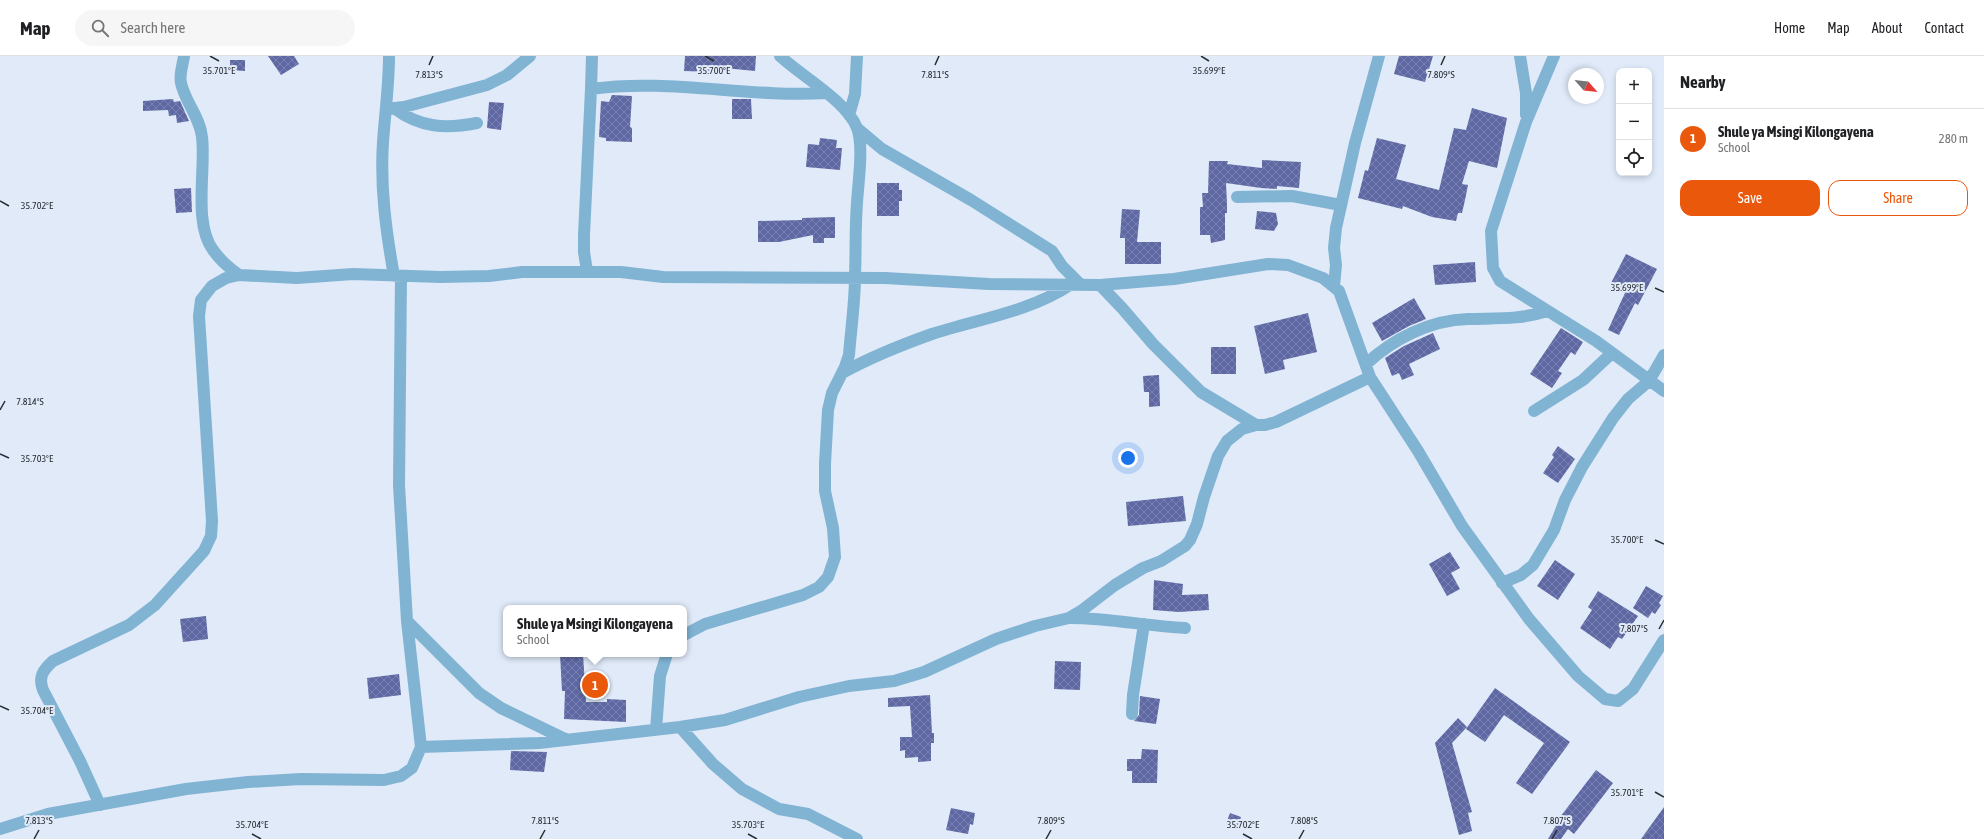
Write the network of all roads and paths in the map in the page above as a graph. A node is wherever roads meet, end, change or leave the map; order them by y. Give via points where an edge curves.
1 (184, 56) edge
2 (389, 56) edge
3 (530, 56) edge
4 (592, 56) edge
5 (780, 56) edge
6 (857, 56) edge
7 (1380, 56) edge
8 (1520, 56) edge
9 (1554, 56) edge
10 (592, 89) junction
11 (826, 93) junction
12 (390, 108) junction
13 (849, 115) junction
14 (477, 122) dead end
15 (1526, 122) junction
16 (857, 128) junction
17 (1237, 196) dead end
18 (1341, 205) junction
19 (587, 271) junction
20 (239, 275) junction
21 (397, 276) junction
22 (855, 278) junction
23 (1075, 285) junction
24 (1100, 285) junction
25 (1334, 286) junction
26 (1547, 311) junction
27 (1612, 353) junction
28 (1664, 355) edge
29 (1366, 364) junction
30 (842, 372) junction
31 (1370, 377) junction
32 (1648, 381) junction
33 (1664, 391) edge
34 (1534, 411) dead end
35 (1256, 425) junction
36 (1502, 583) junction
37 (1069, 618) junction
38 (407, 621) junction
39 (1144, 624) junction
40 (1185, 628) dead end
41 (687, 633) edge
42 (1664, 640) edge
43 (666, 657) edge
44 (1132, 714) dead end
45 (680, 727) junction
46 (656, 730) junction
47 (568, 740) junction
48 (421, 747) junction
49 (100, 805) junction
50 (0, 829) edge
51 (857, 839) edge

1 - 20 street via 181,82 202,136 202,207 205,231 212,249
2 - 12 street
3 - 12 street via 507,75 487,85 404,107
4 - 10 street
5 - 11 street
6 - 13 street via 855,94
7 - 18 street via 1363,109
8 - 15 street via 1526,93
9 - 15 street
10 - 11 street via 649,86 775,93
10 - 19 street via 584,235
11 - 13 street
12 - 14 street via 430,125 453,127
12 - 21 street via 383,142 382,185 384,215
13 - 16 street
15 - 26 street via 1490,231 1491,256 1493,268 1500,281
16 - 22 street via 859,175
16 - 23 street via 882,149 971,200 1052,251
17 - 18 street via 1292,196
18 - 25 street via 1334,248
19 - 21 street via 522,272 489,276
19 - 22 street via 663,277
20 - 21 street via 297,278 353,274
20 - 49 street via 226,278 212,286 202,300 198,316 212,521 204,551 156,605 142,616 129,625 53,661 41,676 43,690
21 - 38 street via 400,486
22 - 23 street
22 - 30 street via 849,355
23 - 24 street
23 - 30 street via 1037,302 932,334 867,359
24 - 25 street via 1167,280 1268,264 1288,265 1308,271
24 - 35 street via 1201,392
25 - 29 street via 1339,291
26 - 27 street
26 - 29 street via 1514,319 1466,319 1430,325 1378,352
27 - 32 street
27 - 34 street via 1583,380
28 - 32 street
29 - 31 street
30 - 41 street via 832,393 826,438 825,491 833,528 835,557 828,577 819,587 803,595 705,624
31 - 35 street via 1276,422
31 - 36 street via 1462,526
32 - 33 street
32 - 36 street via 1628,399 1613,418 1582,468 1565,500 1554,530 1533,565 1521,575
35 - 37 street via 1242,429 1228,441 1218,456 1197,524 1185,546 1115,585
36 - 42 street via 1578,676 1605,700 1618,702 1633,689
37 - 39 street via 1109,619
37 - 45 street via 1013,633 924,672 799,697 725,720
38 - 47 street via 478,693 501,708
38 - 48 street
39 - 40 street
39 - 44 street
43 - 46 street via 660,676
45 - 46 street
45 - 51 street via 712,764 742,789 779,809 808,814
46 - 47 street
47 - 48 street via 495,746
48 - 49 street via 412,768 401,776 384,780 301,779 248,782 186,789
49 - 50 street via 48,814

